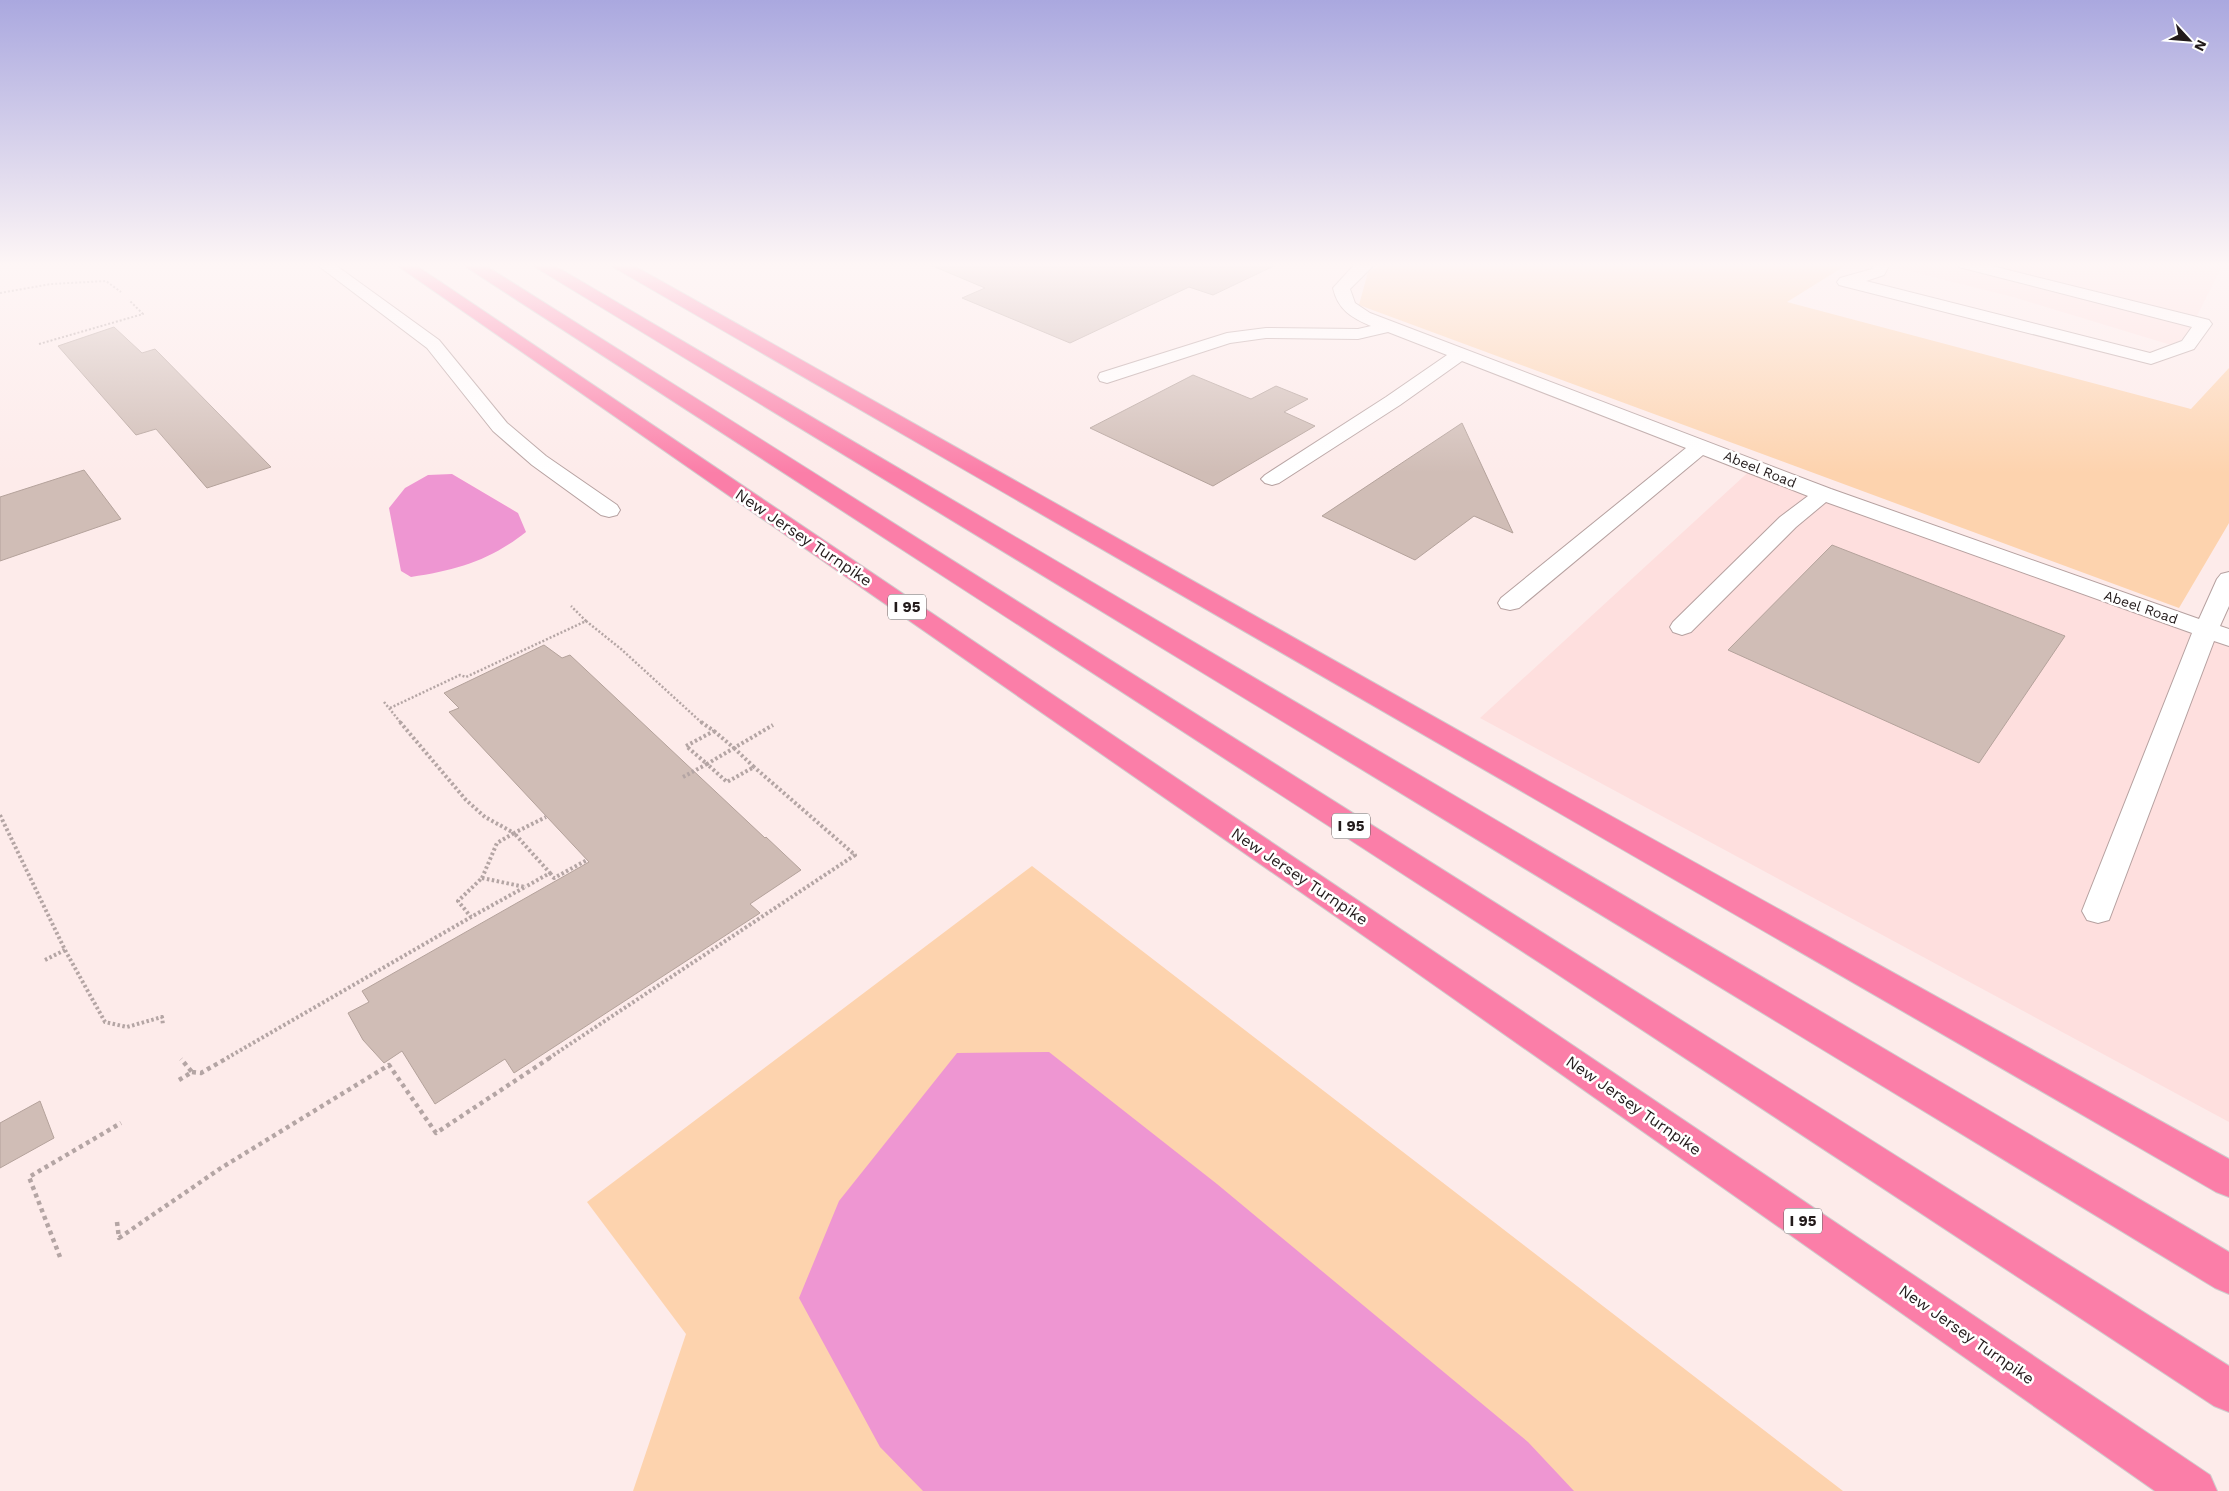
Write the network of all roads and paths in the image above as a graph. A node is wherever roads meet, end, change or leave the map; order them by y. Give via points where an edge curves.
1 (75, 334) edge
2 (419, 334) edge
3 (505, 334) edge
4 (581, 334) edge
5 (658, 334) edge
6 (741, 334) edge
7 (1261, 334) edge
8 (1319, 334) edge
9 (1360, 334) edge
10 (1405, 334) edge
11 (2044, 334) edge
12 (2196, 334) edge
13 (39, 344) dead end
14 (1459, 356) junction
15 (1108, 377) dead end
16 (1702, 446) junction
17 (1272, 479) dead end
18 (1823, 494) junction
19 (609, 510) dead end
20 (2229, 579) edge
21 (1510, 603) dead end
22 (570, 606) dead end
23 (586, 622) junction
24 (1682, 627) dead end
25 (2218, 634) edge
26 (384, 702) dead end
27 (390, 708) junction
28 (773, 725) dead end
29 (714, 731) junction
30 (734, 748) junction
31 (707, 764) junction
32 (754, 767) junction
33 (683, 777) dead end
34 (0, 815) edge
35 (546, 817) dead end
36 (514, 833) junction
37 (587, 860) dead end
38 (550, 873) junction
39 (482, 878) junction
40 (526, 887) junction
41 (2098, 911) dead end
42 (471, 917) junction
43 (65, 950) junction
44 (45, 960) dead end
45 (163, 1026) dead end
46 (181, 1059) dead end
47 (192, 1072) junction
48 (179, 1080) dead end
49 (120, 1123) dead end
50 (2229, 1179) edge
51 (117, 1222) dead end
52 (60, 1257) dead end
53 (2229, 1274) edge
54 (2229, 1391) edge
55 (2194, 1491) edge

1 - 13 path
2 - 19 street via 447,359 499,426
3 - 55 highway, New Jersey Turnpike / I 95
4 - 54 highway, I 95 via 1564,961
5 - 53 highway
6 - 50 highway
7 - 15 street via 1227,338
8 - 9 street
10 - 14 street, Abeel Road
11 - 12 street via 2151,359 2188,345
14 - 16 street, Abeel Road
14 - 17 street
16 - 18 street, Abeel Road
16 - 21 street
18 - 24 street via 1788,522
18 - 25 street, Abeel Road
20 - 25 street
22 - 23 path
23 - 27 path via 466,678 460,675
23 - 29 path
25 - 41 street
26 - 27 path
27 - 36 path via 466,800 485,817
28 - 30 path
29 - 30 path
29 - 31 path via 686,746
30 - 31 path
30 - 32 path
31 - 32 path via 727,782
31 - 33 path
32 - 51 path via 855,855 436,1133 389,1065 221,1168 119,1238
34 - 43 path
35 - 36 path
36 - 38 path
36 - 39 path via 497,843
37 - 38 path via 554,878
38 - 40 path
39 - 40 path
39 - 42 path via 458,901
40 - 42 path
42 - 47 path via 201,1073
43 - 44 path
43 - 45 path via 105,1022 128,1027 162,1017
46 - 47 path
47 - 48 path
49 - 52 path via 29,1177

